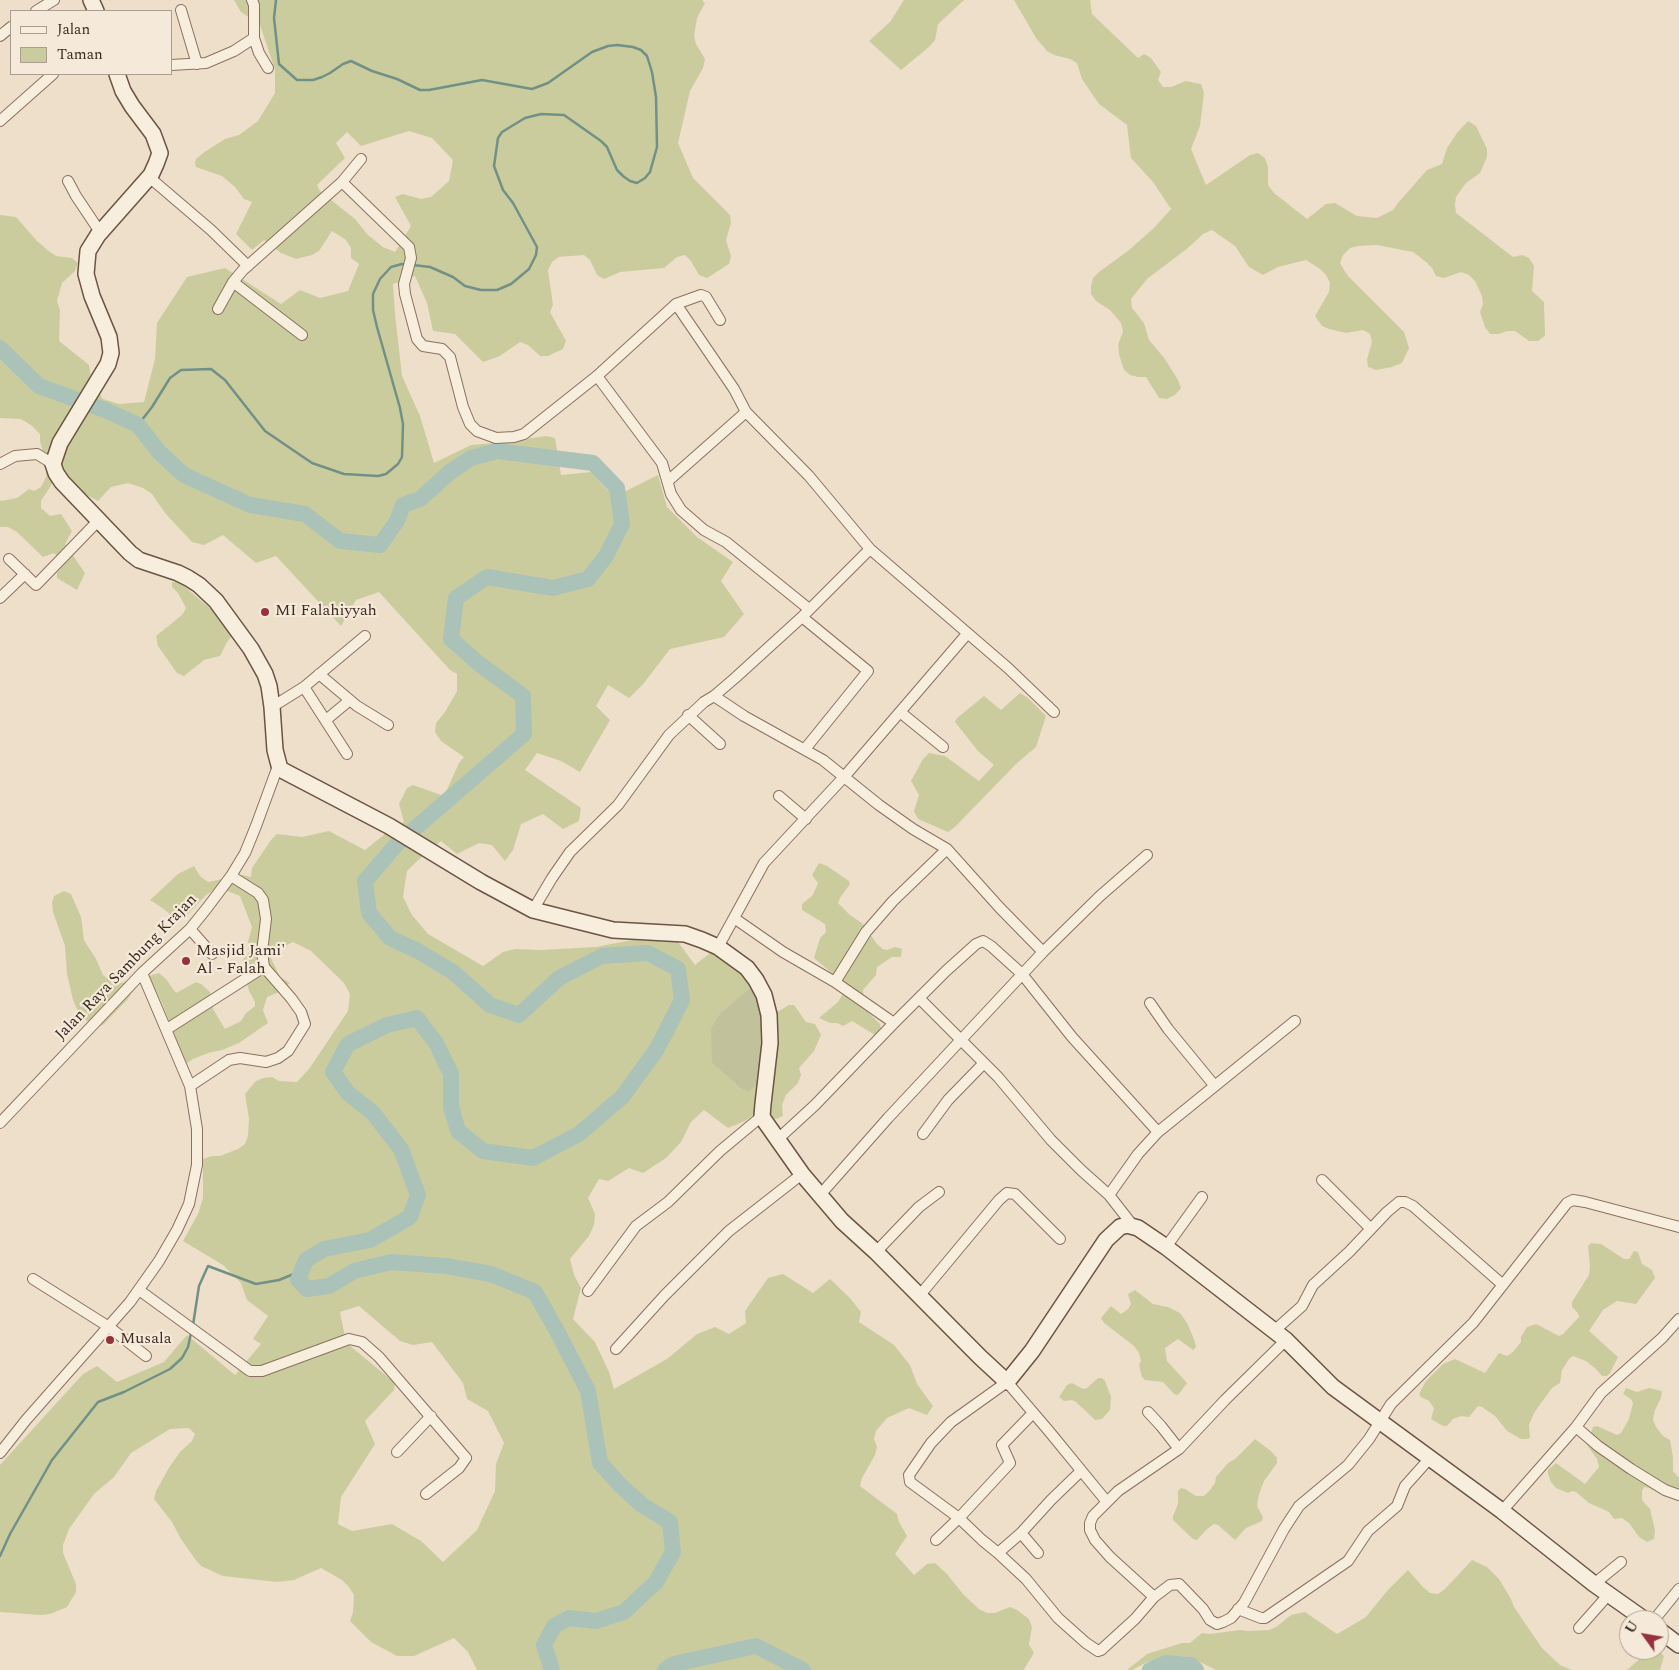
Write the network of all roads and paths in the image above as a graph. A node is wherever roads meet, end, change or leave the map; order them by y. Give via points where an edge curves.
1 (54, 0) edge
2 (252, 0) edge
3 (38, 10) edge
4 (181, 10) dead end
5 (10, 28) edge
6 (0, 36) edge
7 (254, 38) junction
8 (196, 64) junction
9 (172, 65) edge
10 (268, 68) dead end
11 (52, 75) edge
12 (117, 75) edge
13 (0, 121) edge
14 (361, 159) dead end
15 (149, 178) junction
16 (68, 181) dead end
17 (342, 182) junction
18 (100, 232) junction
19 (248, 266) junction
20 (233, 282) junction
21 (676, 304) junction
22 (218, 309) dead end
23 (720, 320) dead end
24 (302, 335) dead end
25 (597, 376) junction
26 (746, 412) junction
27 (0, 464) edge
28 (53, 464) junction
29 (668, 481) junction
30 (98, 520) junction
31 (870, 549) junction
32 (10, 559) dead end
33 (25, 574) junction
34 (0, 598) edge
35 (805, 613) junction
36 (967, 634) junction
37 (365, 636) dead end
38 (319, 674) junction
39 (304, 687) junction
40 (714, 696) junction
41 (350, 700) junction
42 (272, 707) junction
43 (900, 712) junction
44 (1054, 712) dead end
45 (688, 715) junction
46 (326, 720) junction
47 (388, 725) dead end
48 (720, 744) dead end
49 (943, 747) dead end
50 (805, 750) junction
51 (347, 754) dead end
52 (278, 766) junction
53 (844, 777) junction
54 (780, 796) dead end
55 (806, 819) junction
56 (947, 849) junction
57 (1147, 855) dead end
58 (231, 876) junction
59 (533, 910) junction
60 (734, 918) junction
61 (190, 929) junction
62 (718, 947) junction
63 (1044, 952) junction
64 (212, 954) dead end
65 (264, 967) junction
66 (142, 973) junction
67 (1022, 974) junction
68 (835, 982) junction
69 (919, 998) junction
70 (1150, 1003) dead end
71 (1295, 1021) dead end
72 (894, 1023) junction
73 (166, 1028) junction
74 (960, 1040) junction
75 (984, 1063) junction
76 (1214, 1085) junction
77 (190, 1086) junction
78 (762, 1116) junction
79 (0, 1123) edge
80 (1158, 1132) junction
81 (923, 1134) dead end
82 (778, 1139) junction
83 (802, 1174) junction
84 (1322, 1180) dead end
85 (939, 1192) dead end
86 (820, 1194) junction
87 (1109, 1195) junction
88 (1202, 1197) dead end
89 (1134, 1227) junction
90 (1679, 1227) edge
91 (1371, 1229) junction
92 (1060, 1239) dead end
93 (1166, 1247) junction
94 (876, 1252) junction
95 (33, 1279) dead end
96 (1502, 1285) junction
97 (139, 1290) junction
98 (588, 1291) dead end
99 (920, 1295) junction
100 (1679, 1319) edge
101 (109, 1327) junction
102 (1280, 1335) junction
103 (616, 1349) dead end
104 (146, 1356) dead end
105 (1006, 1382) junction
106 (1032, 1412) junction
107 (1148, 1412) dead end
108 (431, 1416) junction
109 (1379, 1422) junction
110 (1576, 1427) junction
111 (1179, 1449) junction
112 (397, 1452) dead end
113 (0, 1453) edge
114 (1430, 1458) junction
115 (1081, 1471) junction
116 (426, 1494) dead end
117 (1679, 1495) edge
118 (1106, 1502) junction
119 (1502, 1511) junction
120 (960, 1518) junction
121 (1021, 1533) junction
122 (936, 1540) dead end
123 (998, 1553) junction
124 (1038, 1553) dead end
125 (1620, 1562) dead end
126 (1594, 1584) junction
127 (1679, 1589) edge
128 (1609, 1594) junction
129 (1154, 1597) junction
130 (1238, 1609) junction
131 (1631, 1610) edge
132 (1667, 1610) edge
133 (1579, 1628) dead end
134 (1669, 1636) edge
135 (1679, 1645) edge

1 - 3 street
2 - 7 street
4 - 8 street
5 - 6 street
7 - 8 street via 220,58
7 - 10 street
8 - 9 street
11 - 13 street
12 - 15 main road via 123,91 159,147
14 - 17 street
15 - 18 main road
15 - 19 street
16 - 18 street
17 - 19 street
17 - 25 street via 410,248 411,258 404,284 418,339 423,346 442,349 450,357 470,424 477,431 496,438 514,438 524,434
18 - 28 main road via 88,251 86,274 112,347 110,359 60,443
19 - 20 street
20 - 22 street
20 - 24 street
21 - 23 street via 701,295 706,297
21 - 25 street
21 - 26 street via 734,388
25 - 29 street via 662,462
26 - 29 street
26 - 31 street via 809,476
27 - 28 street via 15,456 37,454
28 - 30 main road via 62,482
29 - 35 street via 671,494 681,510 704,530 726,542
30 - 33 street via 37,584
30 - 42 main road via 139,560 188,578 216,602 260,662 269,686
31 - 35 street
31 - 36 street
32 - 33 street
33 - 34 street
35 - 40 street
35 - 50 street via 868,671
36 - 43 street
36 - 44 street
37 - 38 street
38 - 39 street
38 - 41 street
39 - 42 street
39 - 46 street
40 - 45 street
40 - 50 street
41 - 46 street
41 - 47 street
42 - 52 main road
43 - 49 street
43 - 53 street
45 - 48 street
45 - 59 street via 668,735 618,805 570,852
46 - 51 street
50 - 53 street
52 - 58 street, Jalan Raya Sambung Krajan via 245,853
52 - 59 main road
53 - 55 street
53 - 56 street via 863,794
54 - 55 street
55 - 60 street via 764,863
56 - 63 street
56 - 68 street via 892,900 866,932
57 - 63 street
58 - 61 street, Jalan Raya Sambung Krajan
58 - 65 street via 263,900 266,919 262,952
59 - 62 main road via 613,930 684,934
60 - 62 street
60 - 68 street
61 - 64 street
61 - 66 street, Jalan Raya Sambung Krajan
62 - 78 main road via 746,968 764,995 770,1042
63 - 67 street
65 - 73 street
65 - 77 street via 301,1012 305,1024 302,1031 288,1051 278,1058 266,1062 240,1058 230,1060
66 - 73 street
66 - 79 street, Jalan Raya Sambung Krajan
67 - 69 street via 991,946 978,942
67 - 74 street
67 - 80 street via 1072,1037
68 - 72 street
69 - 72 street
69 - 74 street
70 - 76 street
71 - 76 street
72 - 82 street
73 - 77 street
74 - 75 street
74 - 86 street
75 - 81 street via 948,1100
75 - 87 street via 1051,1140
76 - 80 street
77 - 97 street via 197,1129 197,1164 189,1204 164,1253
78 - 82 main road
78 - 98 street via 720,1151 668,1202 636,1226
80 - 87 street
82 - 83 main road
83 - 86 main road
83 - 103 street via 729,1231
84 - 91 street
85 - 94 street via 919,1207
86 - 94 main road via 842,1221
87 - 89 street
88 - 93 street
89 - 93 main road
89 - 105 main road via 1120,1227 1106,1240 1027,1357
90 - 96 street via 1573,1200 1567,1203
91 - 96 street via 1393,1206 1406,1202
91 - 102 street via 1313,1285
92 - 99 street via 1015,1194 1007,1193
93 - 102 main road
94 - 99 main road
95 - 101 street
96 - 109 street via 1473,1323 1391,1404
97 - 101 street
97 - 108 street via 254,1372 346,1340 362,1342
99 - 105 main road
100 - 110 street via 1601,1393
101 - 104 street
101 - 113 street
102 - 109 main road via 1333,1387
102 - 111 street
105 - 106 street
105 - 120 street via 951,1422 931,1443 909,1475 910,1482
106 - 115 street
106 - 120 street via 1002,1445 1010,1463
107 - 111 street
108 - 112 street
108 - 116 street via 466,1458 459,1468
109 - 114 main road
109 - 130 street via 1348,1465 1299,1506
110 - 117 street via 1631,1469
110 - 119 street
111 - 118 street
114 - 119 main road
114 - 130 street via 1406,1486 1394,1510 1368,1531 1348,1561 1265,1618
115 - 118 street
115 - 121 street
118 - 129 street via 1090,1523 1092,1536
119 - 126 main road
120 - 122 street
120 - 123 street
121 - 123 street
121 - 124 street
123 - 129 street via 1026,1579 1058,1618 1098,1651 1135,1619
125 - 126 street
126 - 128 main road
127 - 132 street
128 - 131 main road
128 - 133 street
129 - 130 street via 1170,1585 1178,1584 1217,1624 1231,1618
134 - 135 main road

